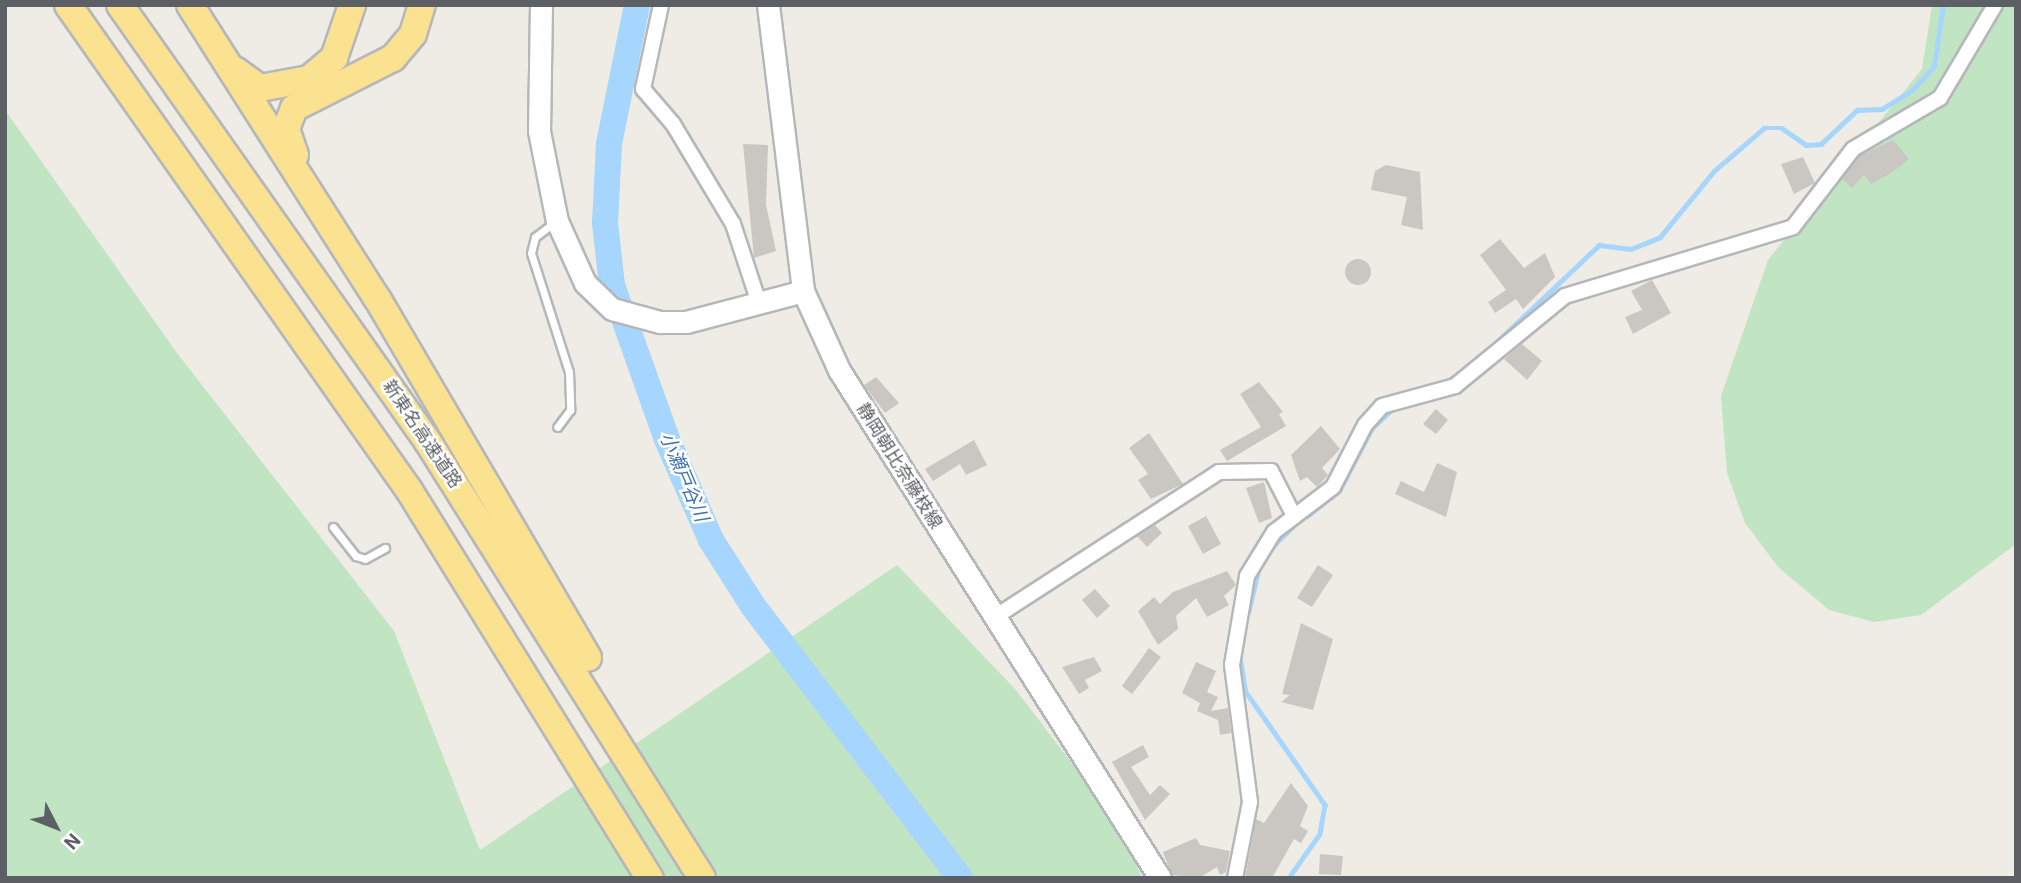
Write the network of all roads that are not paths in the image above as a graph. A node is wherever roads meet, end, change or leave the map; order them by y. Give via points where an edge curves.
1 (68, 5) edge
2 (120, 5) edge
3 (190, 5) edge
4 (352, 5) edge
5 (422, 5) edge
6 (541, 5) edge
7 (661, 5) edge
8 (768, 5) edge
9 (1995, 5) edge
10 (220, 53) junction
11 (557, 221) junction
12 (335, 231) junction
13 (803, 291) junction
14 (759, 303) junction
15 (557, 427) dead end
16 (1294, 516) junction
17 (333, 527) dead end
18 (385, 548) dead end
19 (995, 617) junction
20 (650, 878) edge
21 (705, 878) edge
22 (1160, 878) edge
23 (1235, 878) edge

1 - 20 highway via 409,490
2 - 21 highway, 新東名高速道路 via 428,442
3 - 10 highway
4 - 10 highway via 334,58 295,84 251,85
5 - 12 highway via 413,34 393,58 314,93 287,119 292,150
6 - 11 main road via 539,131
7 - 14 street via 643,89 673,124 733,224
8 - 13 main road, 静岡朝比奈藤枝線
9 - 16 street via 1940,98 1853,149 1793,227 1565,296 1455,386 1382,406 1364,425 1333,487
10 - 12 highway
11 - 14 main road via 585,283 612,309 649,321 686,322
11 - 15 lane via 535,237 531,253 569,372 570,410
12 - 21 highway via 607,689
13 - 14 main road
13 - 19 main road, 静岡朝比奈藤枝線 via 839,370
16 - 19 street via 1271,471 1219,472
16 - 23 street via 1274,531 1247,576 1234,643 1233,689 1251,781
17 - 18 lane via 356,556 365,559
19 - 22 main road, 静岡朝比奈藤枝線

